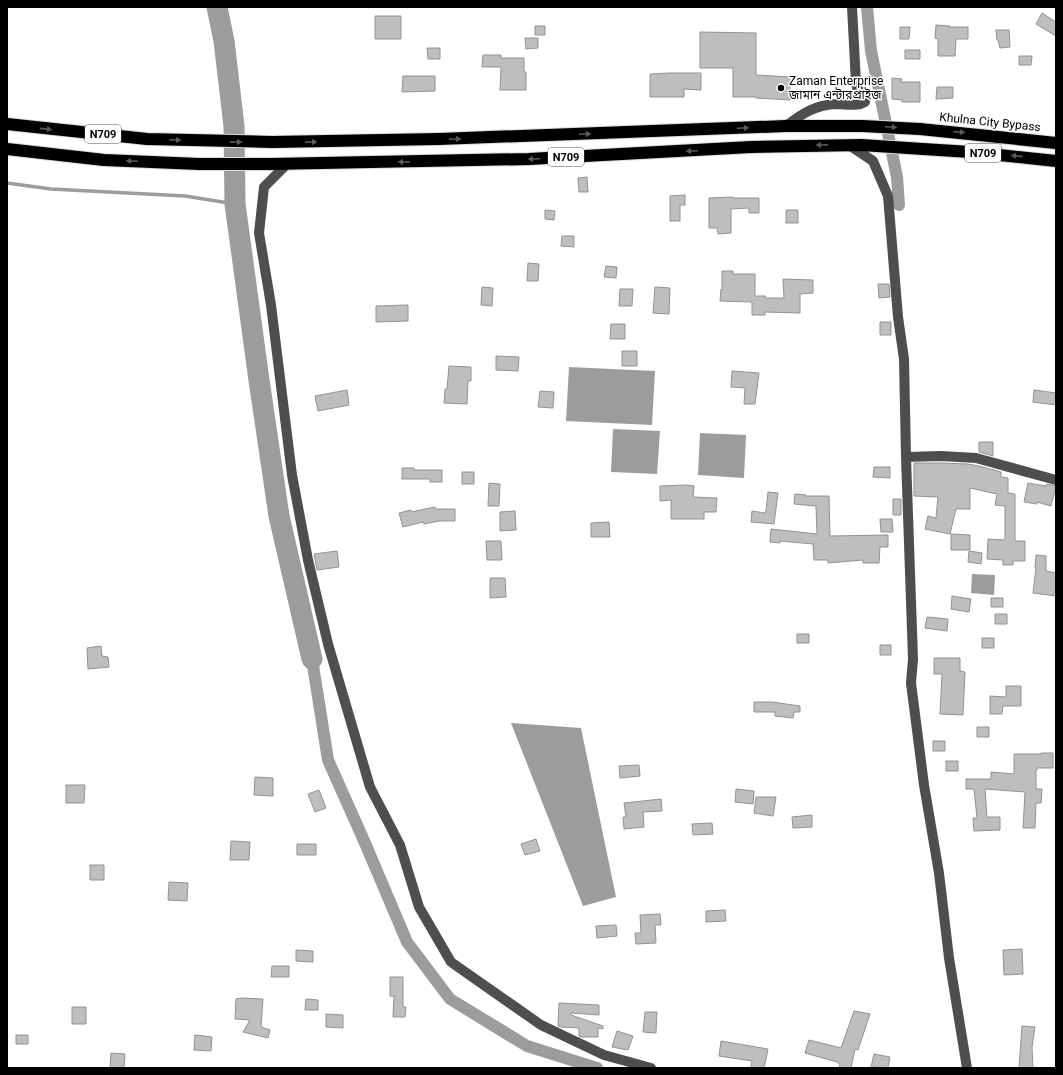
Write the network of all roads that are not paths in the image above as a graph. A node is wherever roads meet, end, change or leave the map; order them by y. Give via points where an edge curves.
1 (852, 7) edge
2 (7, 124) edge
3 (786, 126) junction
4 (1056, 142) edge
5 (855, 145) junction
6 (7, 149) edge
7 (1056, 161) edge
8 (287, 164) junction
9 (906, 457) junction
10 (1056, 480) edge
11 (651, 1068) edge
12 (967, 1068) edge

1 - 3 street via 856,83 865,97 865,102 858,105 821,106 804,112
2 -> 3 highway, N709 via 147,138 272,142 439,139
3 -> 4 highway, Khulna City Bypass / N709 via 920,129
7 -> 5 highway, N709
5 -> 8 highway, N709 via 751,147 529,159
5 - 9 street via 873,161 888,196 904,359
8 -> 6 highway, N709 via 104,160
8 - 11 street via 264,188 259,233 271,305 292,475 308,560 328,644 370,787 400,845 419,907 451,962 542,1025 604,1055
9 - 10 street via 976,458
9 - 12 street via 913,659 910,683

